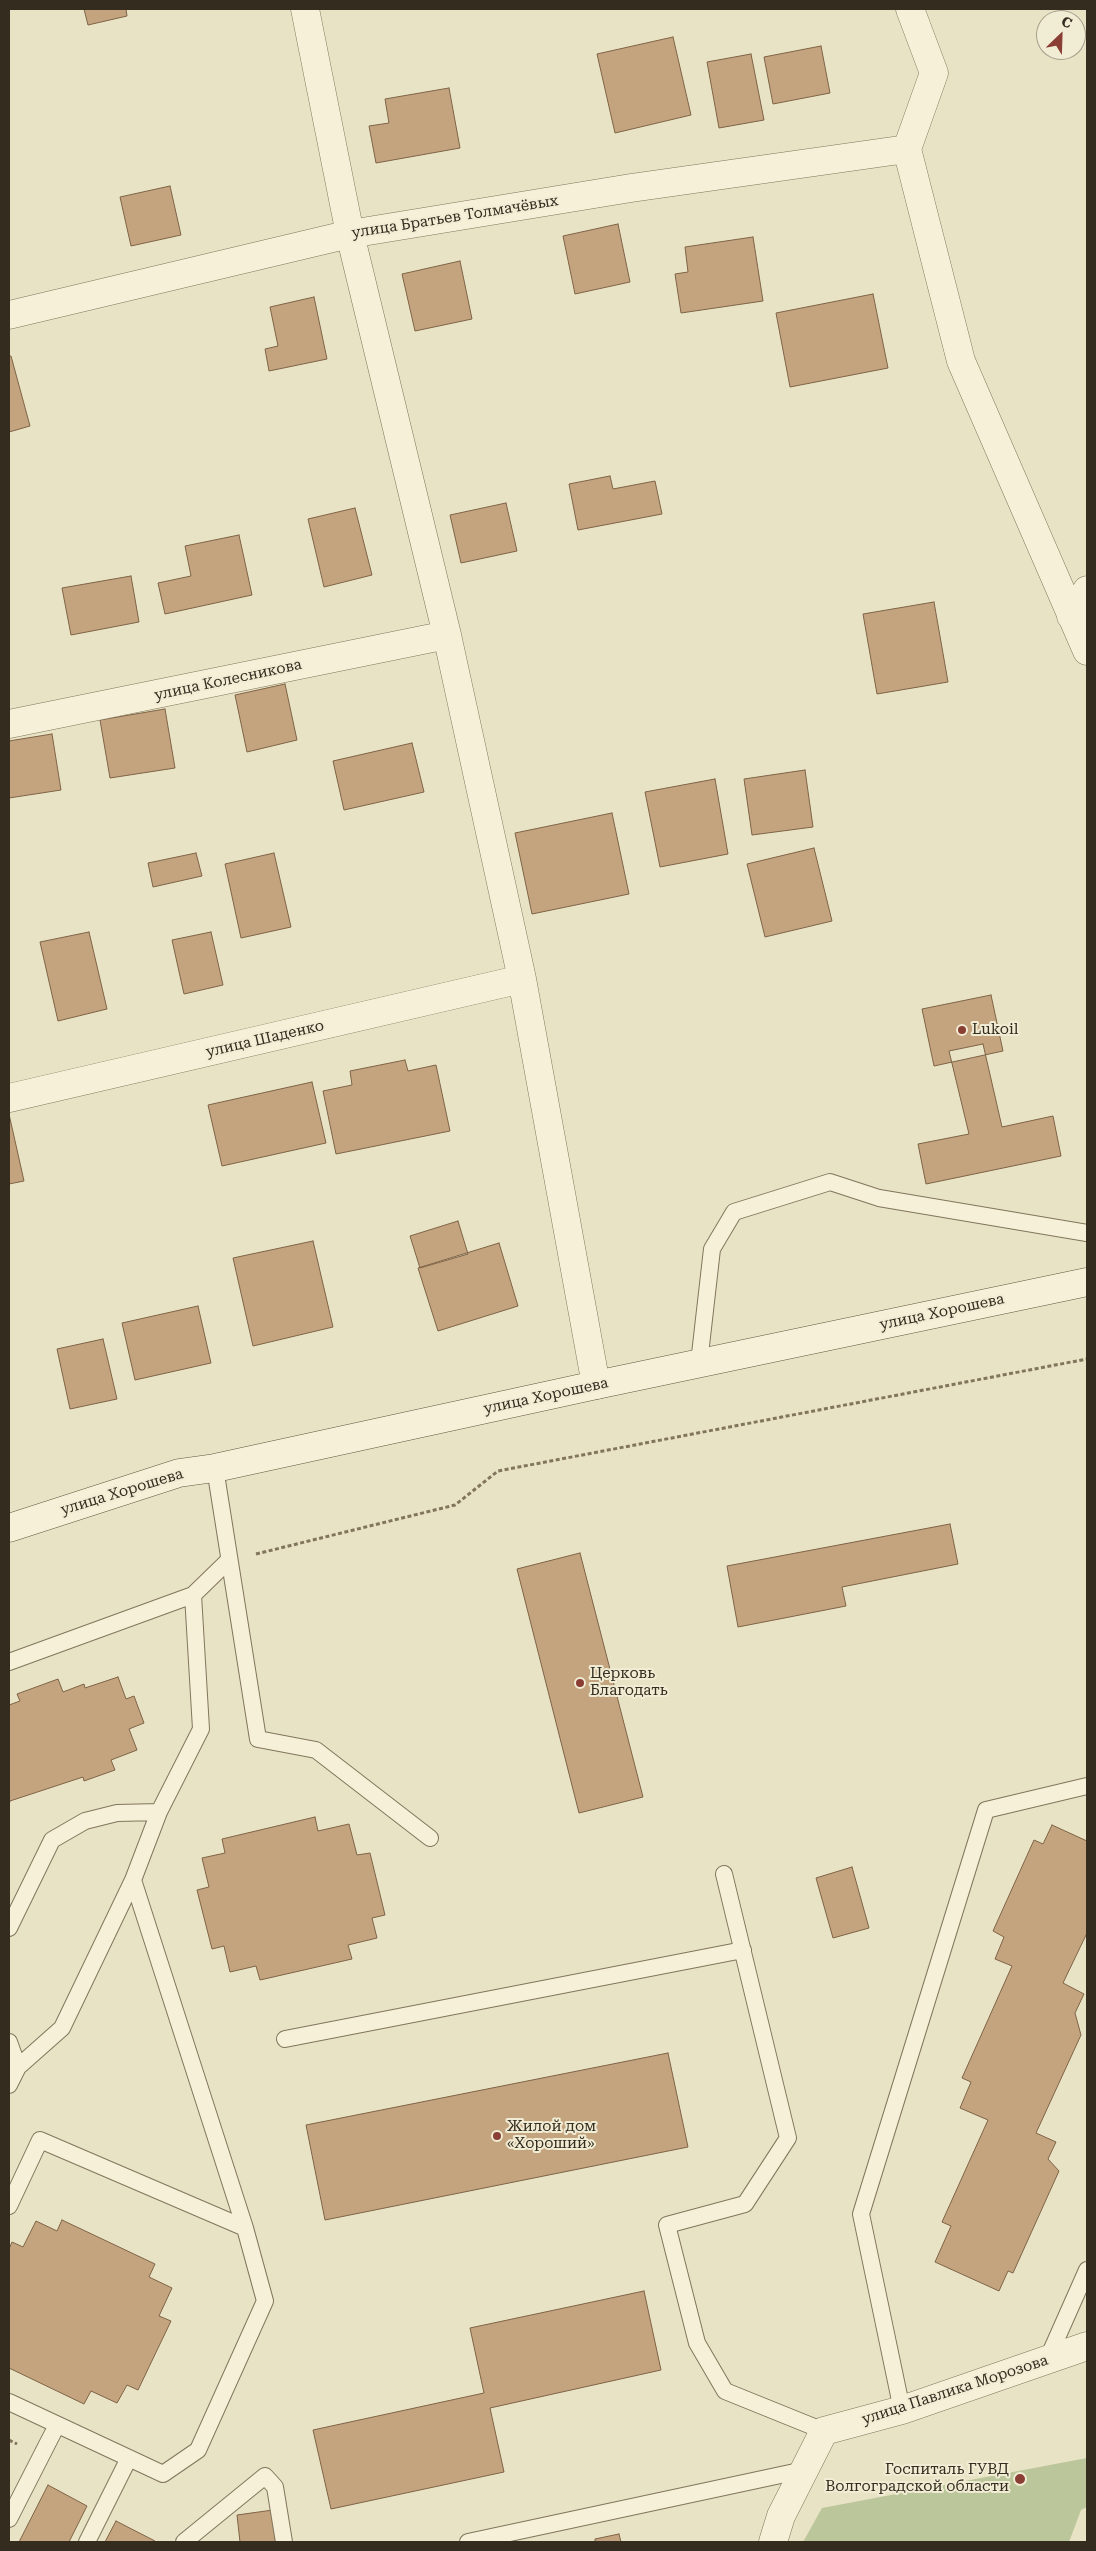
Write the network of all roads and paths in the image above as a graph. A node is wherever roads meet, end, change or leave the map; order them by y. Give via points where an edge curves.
1 (305, 9) edge
2 (910, 9) edge
3 (908, 149) junction
4 (350, 234) junction
5 (9, 315) edge
6 (1087, 590) edge
7 (1071, 616) junction
8 (446, 635) junction
9 (1087, 652) edge
10 (9, 724) edge
11 (522, 979) junction
12 (9, 1098) edge
13 (1087, 1233) edge
14 (1087, 1282) edge
15 (1087, 1359) edge
16 (699, 1363) junction
17 (596, 1385) junction
18 (215, 1468) junction
19 (9, 1528) edge
20 (228, 1561) junction
21 (193, 1595) junction
22 (9, 1662) edge
23 (1087, 1786) edge
24 (158, 1812) junction
25 (430, 1838) dead end
26 (724, 1874) dead end
27 (133, 1880) junction
28 (9, 1928) edge
29 (743, 1950) junction
30 (285, 2039) dead end
31 (9, 2042) edge
32 (18, 2067) junction
33 (9, 2085) edge
34 (9, 2206) edge
35 (245, 2228) junction
36 (1087, 2270) edge
37 (1087, 2346) edge
38 (1048, 2358) junction
39 (9, 2402) edge
40 (902, 2410) junction
41 (57, 2425) junction
42 (824, 2431) junction
43 (129, 2458) junction
44 (804, 2470) junction
45 (9, 2519) edge
46 (87, 2542) edge
47 (184, 2542) edge
48 (284, 2542) edge
49 (468, 2542) edge
50 (773, 2542) edge

1 - 4 street
2 - 3 street via 934,73
3 - 4 street, улица Братьев Толмачёвых via 631,188
3 - 7 street via 961,361
4 - 5 street, улица Братьев Толмачёвых
4 - 8 street
6 - 7 street
7 - 9 street
8 - 10 street, улица Колесникова
8 - 11 street
11 - 12 street, улица Шаденко
11 - 17 street
13 - 16 lane via 879,1198 830,1182 734,1212 712,1249
14 - 16 street, улица Хорошева
15 - 20 path via 498,1471 455,1505
16 - 17 street, улица Хорошева
17 - 18 street, улица Хорошева
18 - 19 street, улица Хорошева via 179,1473
18 - 20 lane
20 - 21 lane
20 - 25 lane via 258,1739 316,1750
21 - 22 lane
21 - 24 lane via 201,1730
23 - 40 lane via 986,1810 861,2214
24 - 27 lane
24 - 28 lane via 118,1813 85,1821 52,1840
26 - 29 lane
27 - 32 lane via 62,2028
27 - 35 lane
29 - 30 lane
29 - 42 lane via 788,2138 745,2204 668,2225 697,2343 725,2391
31 - 32 lane
32 - 33 lane
34 - 35 lane via 40,2140
35 - 43 lane via 265,2301 198,2450 163,2474
36 - 38 lane
37 - 38 street, улица Павлика Морозова
38 - 40 street, улица Павлика Морозова
39 - 41 lane
40 - 42 street, улица Павлика Морозова
41 - 43 lane
41 - 45 lane
42 - 44 street
43 - 46 lane
44 - 49 lane
44 - 50 street via 781,2516
47 - 48 lane via 265,2476 275,2487

